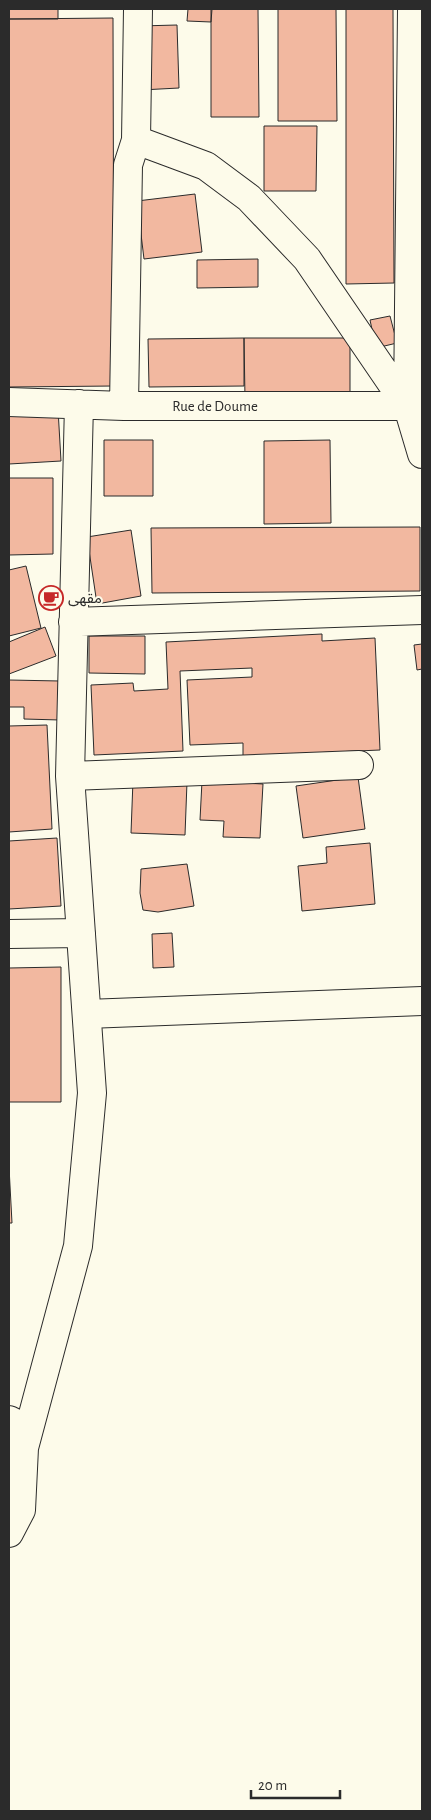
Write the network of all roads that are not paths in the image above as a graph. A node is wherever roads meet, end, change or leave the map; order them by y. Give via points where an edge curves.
1 (138, 9) edge
2 (412, 9) edge
3 (136, 140) junction
4 (9, 402) edge
5 (78, 404) junction
6 (124, 406) junction
7 (415, 406) edge
8 (422, 454) edge
9 (422, 610) edge
10 (73, 622) junction
11 (359, 764) dead end
12 (70, 776) junction
13 (81, 933) junction
14 (9, 934) edge
15 (422, 1001) edge
16 (87, 1014) junction
17 (9, 1420) edge
18 (24, 1448) junction
19 (9, 1532) edge

1 - 3 street
2 - 7 street
3 - 6 street via 128,165
3 - 7 street via 206,166 249,198 307,259
4 - 5 street, Rue de Doume
5 - 6 street, Rue de Doume
5 - 10 street
6 - 7 street, Rue de Doume
7 - 8 street
9 - 10 street
10 - 12 street
11 - 12 street
12 - 13 street
13 - 14 street
13 - 16 street
15 - 16 street
16 - 18 street via 92,1093 78,1246
17 - 18 street via 17,1424
18 - 19 street via 21,1510

